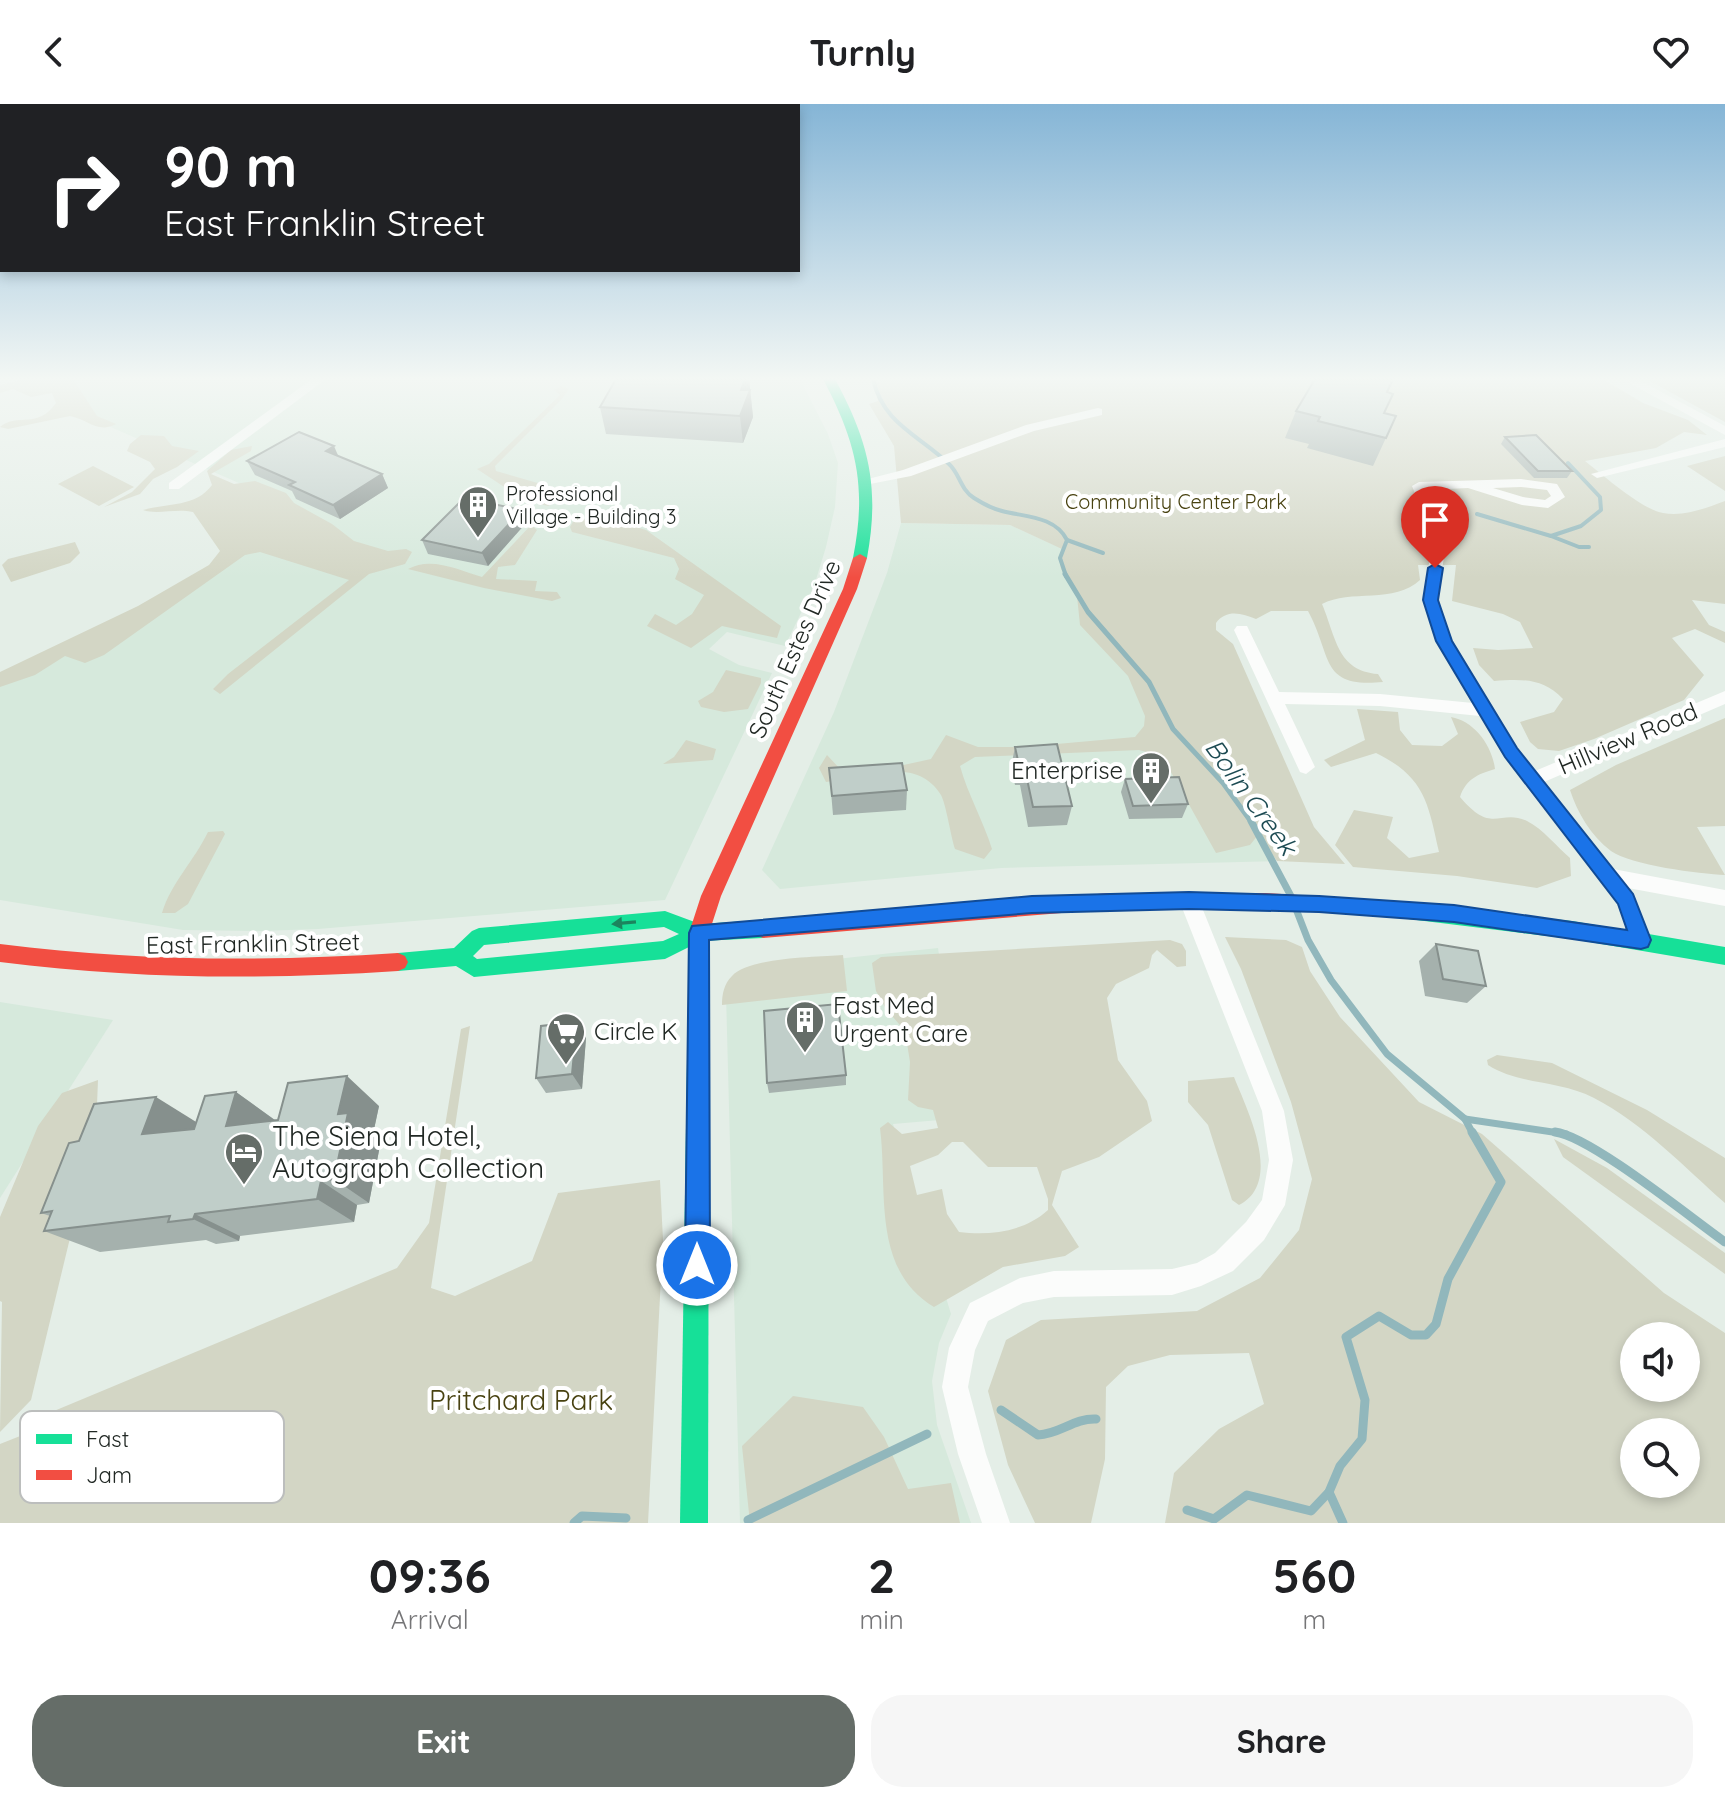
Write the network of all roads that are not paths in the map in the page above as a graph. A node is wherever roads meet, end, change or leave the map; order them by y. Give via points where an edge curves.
1 (230, 445) edge
2 (860, 445) edge
3 (980, 445) edge
4 (1716, 445) edge
5 (1597, 474) dead end
6 (870, 480) junction
7 (1470, 485) junction
8 (174, 486) dead end
9 (1242, 630) dead end
10 (1725, 697) edge
11 (1273, 698) junction
12 (1483, 710) junction
13 (1306, 767) dead end
14 (1531, 780) junction
15 (1608, 876) junction
16 (1725, 898) edge
17 (1189, 900) junction
18 (699, 933) junction
19 (1641, 940) junction
20 (0, 953) edge
21 (1725, 956) edge
22 (459, 957) junction
23 (694, 1523) edge
24 (996, 1523) edge

1 - 8 street
2 - 6 main road, South Estes Drive
3 - 6 street
4 - 5 street
6 - 18 main road, South Estes Drive via 866,536 850,589
7 - 7 street via 1522,501 1548,504 1558,497 1552,487
7 - 12 street via 1419,486 1440,539 1431,584 1434,617
9 - 11 street
10 - 14 street, Hillview Road
11 - 12 street via 1380,700
11 - 13 street
12 - 14 street
14 - 15 street
15 - 16 street
15 - 19 street via 1631,908
17 - 18 main road, East Franklin Street via 1032,904
17 - 19 main road, East Franklin Street via 1505,919
17 - 24 street via 1273,1111 1281,1160 1273,1205 1224,1262 1201,1274 1172,1282 1054,1284 1020,1291 979,1312 962,1348 955,1387
18 - 22 main road, East Franklin Street via 665,950 474,968
18 -> 22 main road, East Franklin Street via 665,919 540,930 479,937
18 - 23 main road, South Estes Drive
19 - 21 main road, East Franklin Street
20 - 22 main road, East Franklin Street via 115,968 223,973

